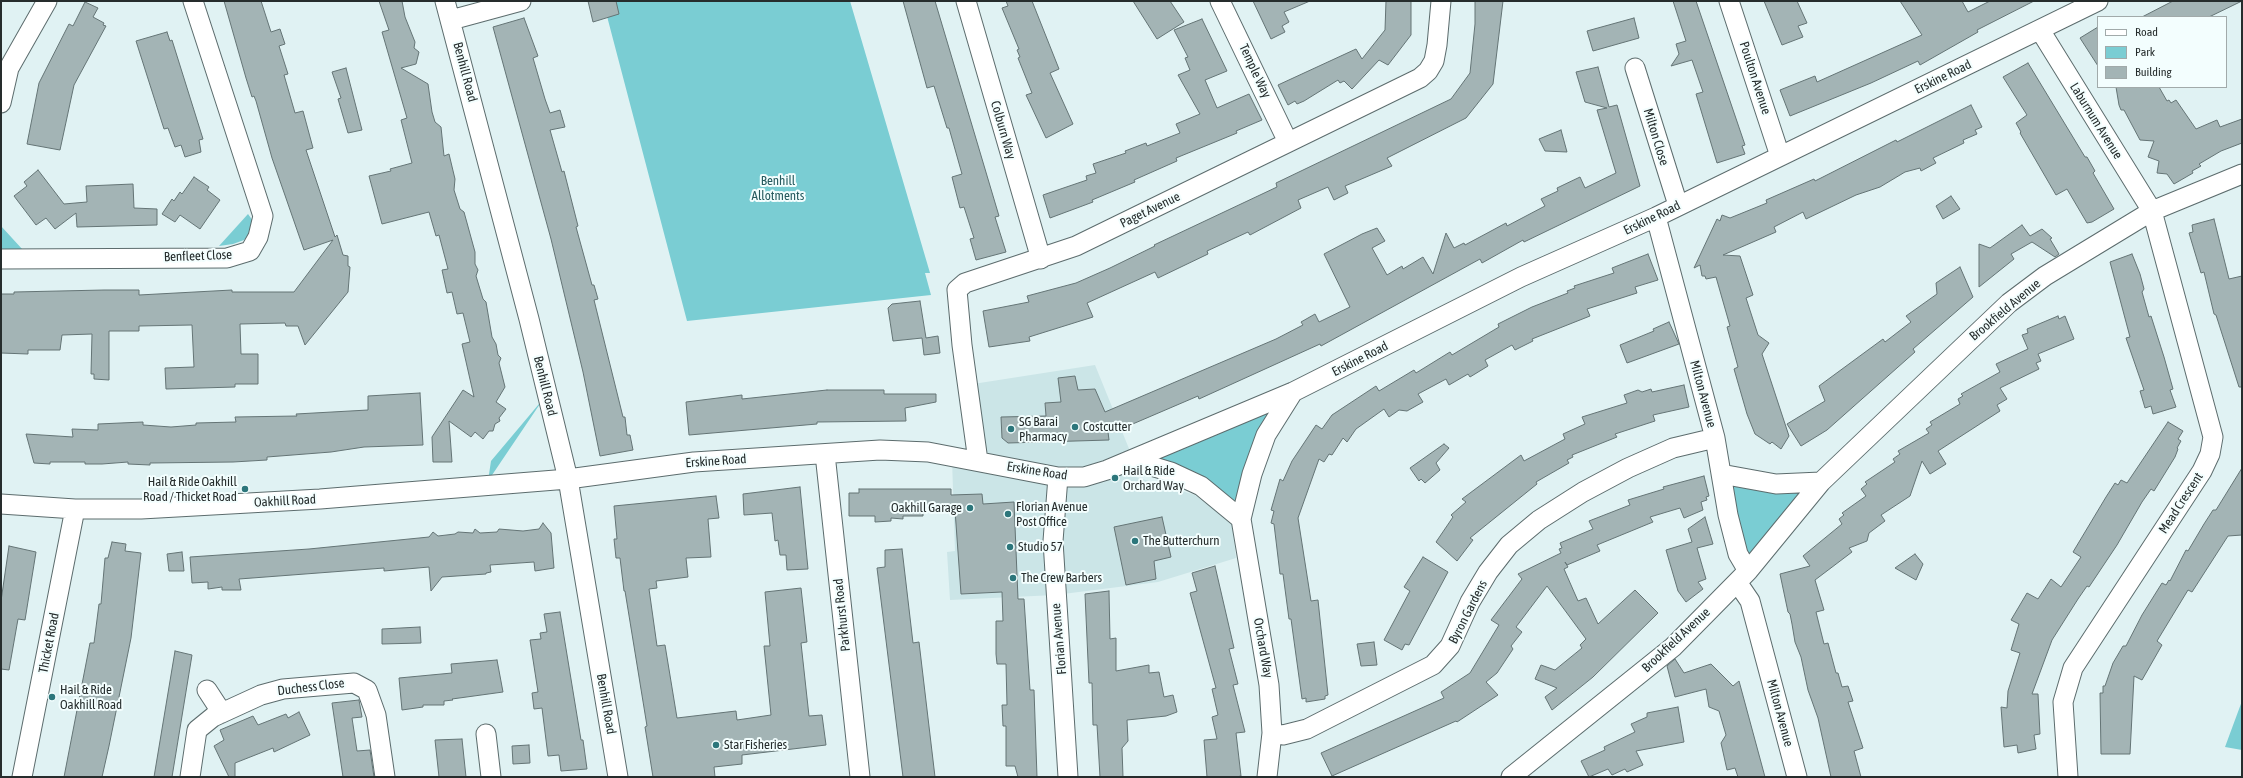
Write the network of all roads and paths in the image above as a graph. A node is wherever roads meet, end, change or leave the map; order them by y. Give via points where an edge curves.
1 (47, 1) edge
2 (192, 1) edge
3 (445, 1) edge
4 (521, 1) edge
5 (966, 1) edge
6 (1220, 1) edge
7 (1441, 1) edge
8 (1729, 1) edge
9 (2098, 1) edge
10 (451, 20) junction
11 (2040, 30) junction
12 (1635, 68) dead end
13 (1, 103) edge
14 (1288, 142) junction
15 (1780, 156) junction
16 (2242, 174) edge
17 (1678, 205) junction
18 (2152, 211) junction
19 (1656, 217) junction
20 (1, 258) edge
21 (1041, 259) junction
22 (1293, 392) junction
23 (1715, 438) junction
24 (825, 454) junction
25 (1131, 460) junction
26 (978, 461) junction
27 (1721, 474) junction
28 (1058, 477) junction
29 (568, 480) junction
30 (1821, 482) junction
31 (1, 504) edge
32 (75, 508) junction
33 (1241, 519) junction
34 (1742, 577) junction
35 (207, 690) dead end
36 (222, 713) junction
37 (1272, 733) junction
38 (486, 734) dead end
39 (22, 777) edge
40 (190, 777) edge
41 (385, 777) edge
42 (492, 777) edge
43 (618, 777) edge
44 (860, 777) edge
45 (1068, 777) edge
46 (1267, 777) edge
47 (1511, 777) edge
48 (1797, 777) edge
49 (2068, 777) edge

1 - 13 street via 9,68
2 - 20 street, Benfleet Close via 263,216 258,237 250,251 227,258
3 - 10 street, Benhill Road
4 - 10 street
5 - 21 street, Colburn Way
6 - 14 street, Temple Way
7 - 14 street, Paget Avenue via 1437,45 1434,61 1428,71 1420,78
8 - 15 street, Poulton Avenue
9 - 11 street, Erskine Road
10 - 29 street, Benhill Road
11 - 15 street, Erskine Road
11 - 18 street, Laburnum Avenue
12 - 17 street, Milton Close
14 - 21 street, Paget Avenue via 1076,246
15 - 17 street, Erskine Road
16 - 18 street, Brookfield Avenue
17 - 19 street, Erskine Road
18 - 30 street, Brookfield Avenue via 2045,276 2009,303
18 - 49 street, Mead Crescent via 2213,437 2210,454 2202,471 2073,668 2063,702
19 - 22 street, Erskine Road via 1521,277
19 - 23 street, Milton Avenue
21 - 26 street, Paget Avenue via 965,283 957,290
22 - 25 street, Erskine Road
22 - 33 street, Orchard Way via 1266,435 1252,474
23 - 27 street, Milton Avenue
23 - 37 street, Byron Gardens via 1672,448 1628,468 1539,520 1509,545 1488,572 1470,602 1450,646 1434,665 1307,729 1283,734
24 - 26 street, Erskine Road via 880,450 928,452
24 - 29 street, Erskine Road via 694,462
24 - 44 street, Parkhurst Road
25 - 28 street, Erskine Road via 1084,477
25 - 33 street via 1171,472 1201,486
26 - 28 street, Erskine Road
27 - 30 street via 1776,484
27 - 34 street, Milton Avenue
28 - 45 street, Florian Avenue via 1053,548
29 - 32 street, Oakhill Road via 320,499 141,509
29 - 43 street, Benhill Road
30 - 34 street, Brookfield Avenue
31 - 32 street, Oakhill Road
32 - 39 street, Thicket Road
33 - 37 street, Orchard Way via 1269,684
34 - 47 street, Brookfield Avenue via 1673,647
34 - 48 street, Milton Avenue
35 - 36 street
36 - 40 street, Duchess Close via 197,730
36 - 41 street, Duchess Close via 261,695 283,689 354,683 367,690 376,715
37 - 46 street, Orchard Way
38 - 42 street

